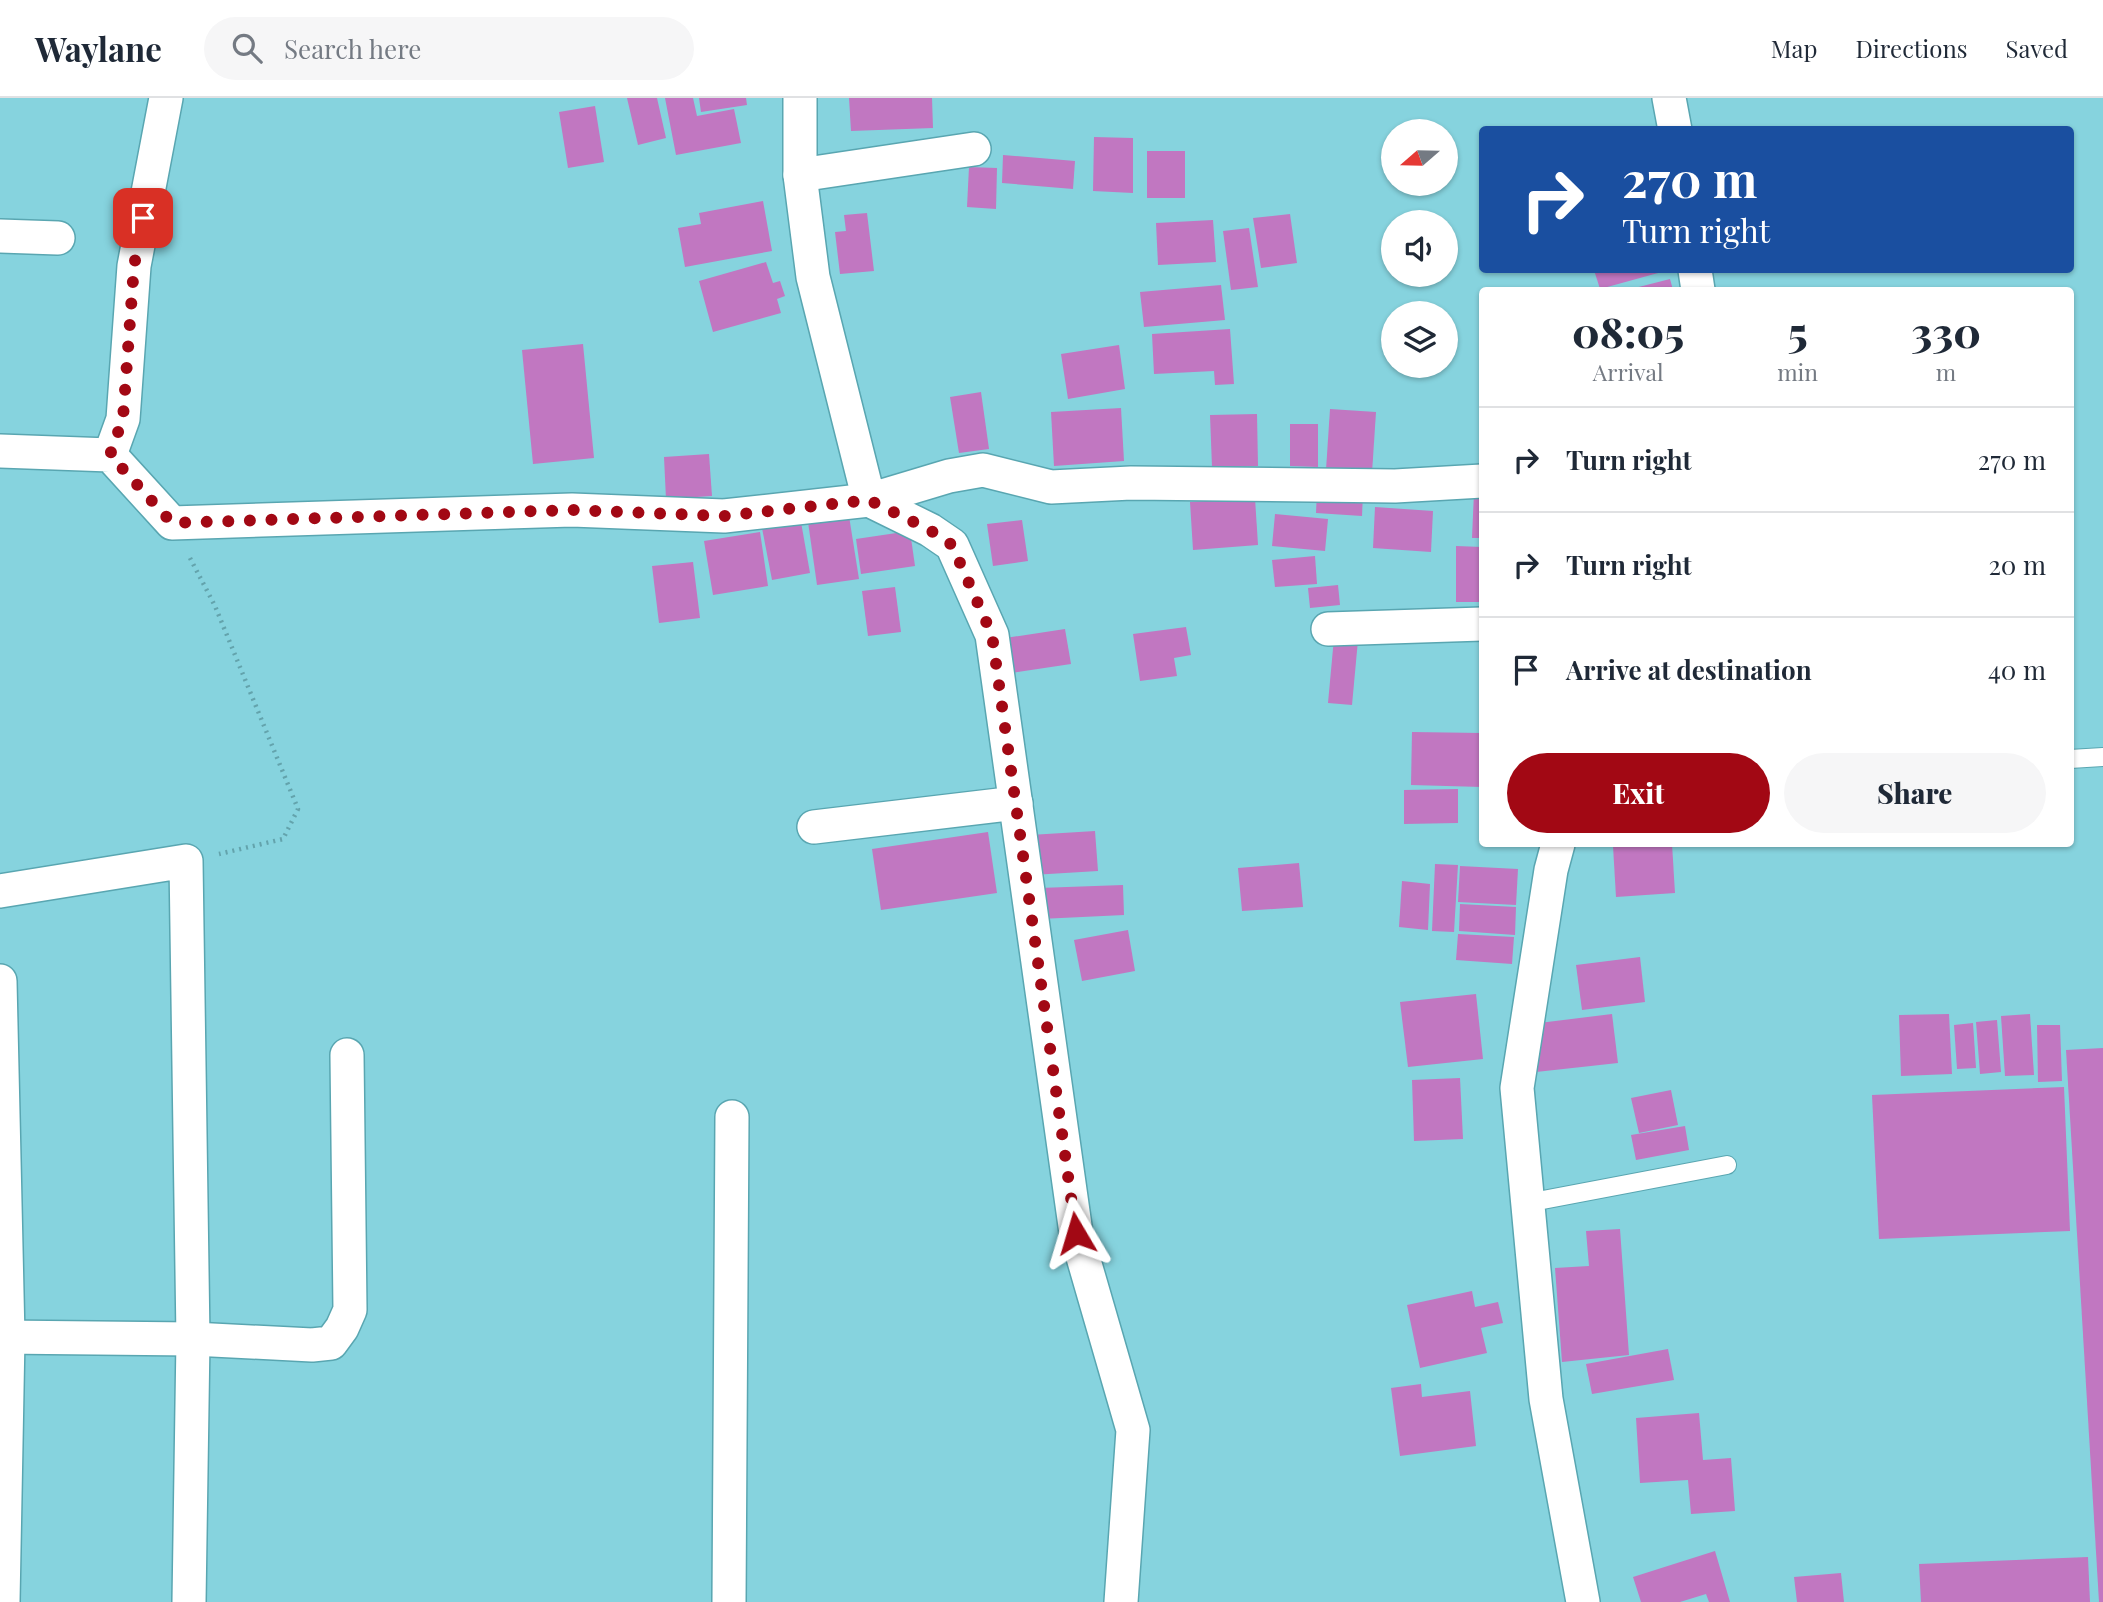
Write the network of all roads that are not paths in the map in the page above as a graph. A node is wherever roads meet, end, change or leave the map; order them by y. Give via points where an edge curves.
1 (166, 98) edge
2 (800, 98) edge
3 (1669, 98) edge
4 (1674, 126) edge
5 (974, 149) dead end
6 (800, 175) junction
7 (0, 236) edge
8 (58, 238) dead end
9 (0, 451) edge
10 (110, 455) junction
11 (1479, 481) edge
12 (869, 500) junction
13 (1479, 624) edge
14 (1328, 629) dead end
15 (2103, 757) edge
16 (2074, 759) edge
17 (1016, 803) junction
18 (814, 827) dead end
19 (1557, 847) edge
20 (0, 891) edge
21 (0, 981) edge
22 (347, 1055) dead end
23 (732, 1117) dead end
24 (1727, 1164) dead end
25 (1527, 1203) junction
26 (4, 1337) edge
27 (193, 1339) junction
28 (3, 1602) edge
29 (189, 1602) edge
30 (729, 1602) edge
31 (1121, 1602) edge
32 (1583, 1602) edge

1 - 10 street via 134,266 123,418
2 - 6 street
3 - 4 street
5 - 6 street
6 - 12 street via 813,277
7 - 8 street
9 - 10 street
10 - 12 street via 172,523 572,510 724,516
11 - 12 street via 1395,486 1130,483 1051,487 982,470
12 - 17 street via 952,545 992,635
13 - 14 street
15 - 16 lane
17 - 18 street
17 - 31 street via 1076,1233 1133,1430
19 - 25 street via 1517,1088
20 - 27 street via 186,861
21 - 26 street
22 - 27 street via 350,1310 342,1328 331,1343 312,1345
23 - 30 street
24 - 25 lane
25 - 32 street via 1546,1399
26 - 27 street
26 - 28 street
27 - 29 street

